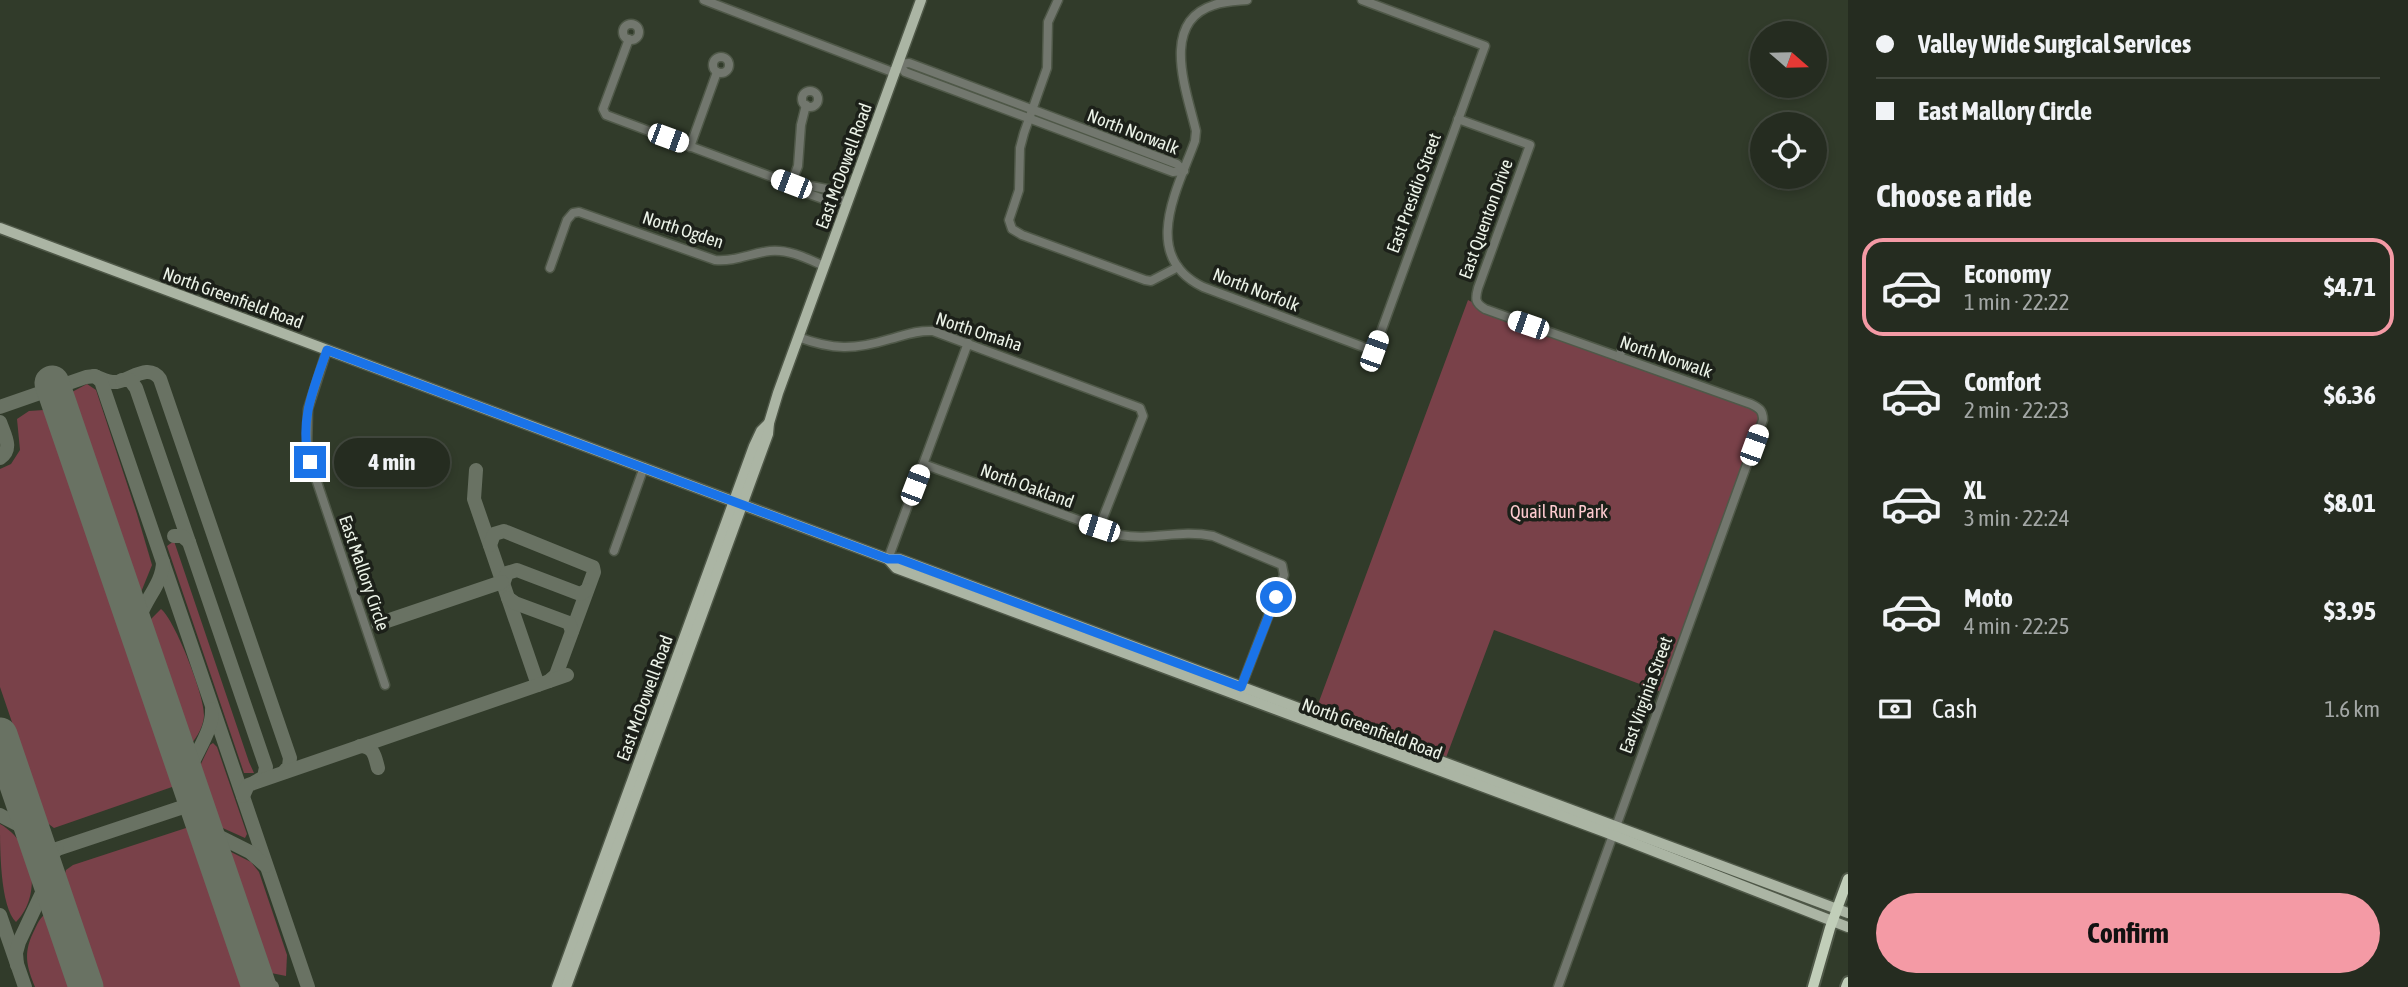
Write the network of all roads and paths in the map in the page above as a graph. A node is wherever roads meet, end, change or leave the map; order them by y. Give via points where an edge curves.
1 (704, 0) edge
2 (921, 0) edge
3 (1058, 0) edge
4 (1247, 0) edge
5 (1362, 0) edge
6 (629, 39) dead end
7 (896, 68) junction
8 (717, 72) dead end
9 (806, 106) dead end
10 (1030, 114) junction
11 (1458, 119) junction
12 (690, 147) junction
13 (1184, 171) junction
14 (795, 186) junction
15 (848, 202) junction
16 (0, 228) edge
17 (824, 266) junction
18 (1178, 267) junction
19 (550, 268) dead end
20 (1477, 304) joint
21 (798, 337) junction
22 (1627, 337) dead end
23 (968, 343) junction
24 (327, 350) junction
25 (1374, 351) joint
26 (1619, 357) junction
27 (1763, 414) joint
28 (923, 464) junction
29 (645, 467) junction
30 (738, 503) junction
31 (1099, 528) junction
32 (614, 551) dead end
33 (888, 559) junction
34 (1059, 627) junction
35 (1107, 637) junction
36 (385, 685) dead end
37 (1240, 692) junction
38 (658, 723) junction
39 (1614, 831) junction
40 (1848, 879) edge
41 (1842, 911) edge
42 (1841, 924) edge
43 (1848, 982) edge
44 (556, 987) edge
45 (566, 987) edge
46 (1558, 987) edge
47 (1813, 987) edge
48 (1846, 987) edge

1 - 7 street, North Norwalk
2 - 7 main road, East McDowell Road
3 - 10 street via 1048,22 1047,68
4 - 13 street via 1213,5 1186,30 1180,50 1196,131
5 - 11 street, East Presidio Street via 1485,46
6 - 12 street via 603,109 606,115
7 - 10 street, North Norwalk
7 - 15 main road, East McDowell Road
8 - 12 street
9 - 14 street
10 - 13 street, North Norwalk via 1173,172
10 - 18 street via 1020,148 1019,190 1009,220 1015,233 1144,280
11 - 20 street, East Quenton Drive via 1530,145 1478,288
11 - 25 street, East Presidio Street
12 - 14 street
13 - 18 street via 1166,223 1168,244
14 - 15 street via 832,190 836,198
15 - 17 main road, East McDowell Road
16 - 24 main road, North Greenfield Road
17 - 19 street, North Ogden via 771,250 730,261 715,260 573,213
17 - 21 main road, East McDowell Road
18 - 25 street, North Norfolk via 1203,287
20 - 26 street, North Norwalk
21 - 23 street, North Omaha via 849,348 927,330
21 - 30 main road, East McDowell Road via 768,434
22 - 26 street
23 - 28 street
23 - 31 street, North Omaha via 1140,408 1142,413
24 - 29 main road, North Greenfield Road
24 - 36 street, East Mallory Circle via 308,409 307,452
26 - 27 street, North Norwalk via 1751,404
27 - 39 street, East Virginia Street
28 - 31 street, North Oakland
28 - 33 street
29 - 30 main road, North Greenfield Road
29 - 32 street
30 - 33 main road, North Greenfield Road
30 - 38 main road, East McDowell Road
31 - 37 street, North Oakland via 1135,538 1176,532 1213,536 1282,565 1284,575
33 - 34 main road, North Greenfield Road via 896,568
33 - 35 main road, North Greenfield Road via 899,559
34 - 35 main road
34 - 37 main road, North Greenfield Road
35 - 37 main road, North Greenfield Road
37 - 39 main road, North Greenfield Road
38 - 44 main road, East McDowell Road
38 - 45 main road, East McDowell Road
39 - 41 main road, North Greenfield Road
39 - 42 main road, North Greenfield Road
39 - 46 street, East Virginia Street
40 - 41 highway
41 - 42 highway
42 - 47 highway
43 - 48 highway

